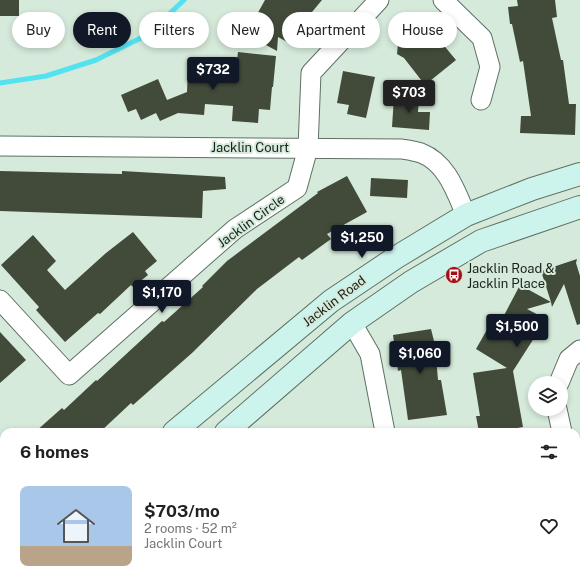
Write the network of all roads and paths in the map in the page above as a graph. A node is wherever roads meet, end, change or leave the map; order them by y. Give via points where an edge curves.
1 (379, 0) edge
2 (442, 0) edge
3 (481, 100) dead end
4 (0, 146) edge
5 (308, 148) junction
6 (580, 174) edge
7 (580, 207) edge
8 (466, 216) junction
9 (0, 300) edge
10 (352, 323) junction
11 (580, 350) edge
12 (562, 376) edge
13 (559, 416) edge
14 (179, 428) edge
15 (231, 428) edge
16 (385, 428) edge
17 (561, 428) edge

1 - 5 street via 311,73
2 - 3 street via 482,38 490,67
4 - 5 street, Jacklin Court
5 - 8 street, Jacklin Court via 402,149 421,153 438,163 455,189
5 - 9 street, Jacklin Circle via 297,188 235,229 69,374
6 - 8 main road, Jacklin Road via 532,189
7 - 10 main road via 481,241 411,282
8 - 14 main road, Jacklin Road via 395,258 331,301
10 - 15 main road
10 - 16 street via 370,354
11 - 12 street via 569,359
13 - 17 street

